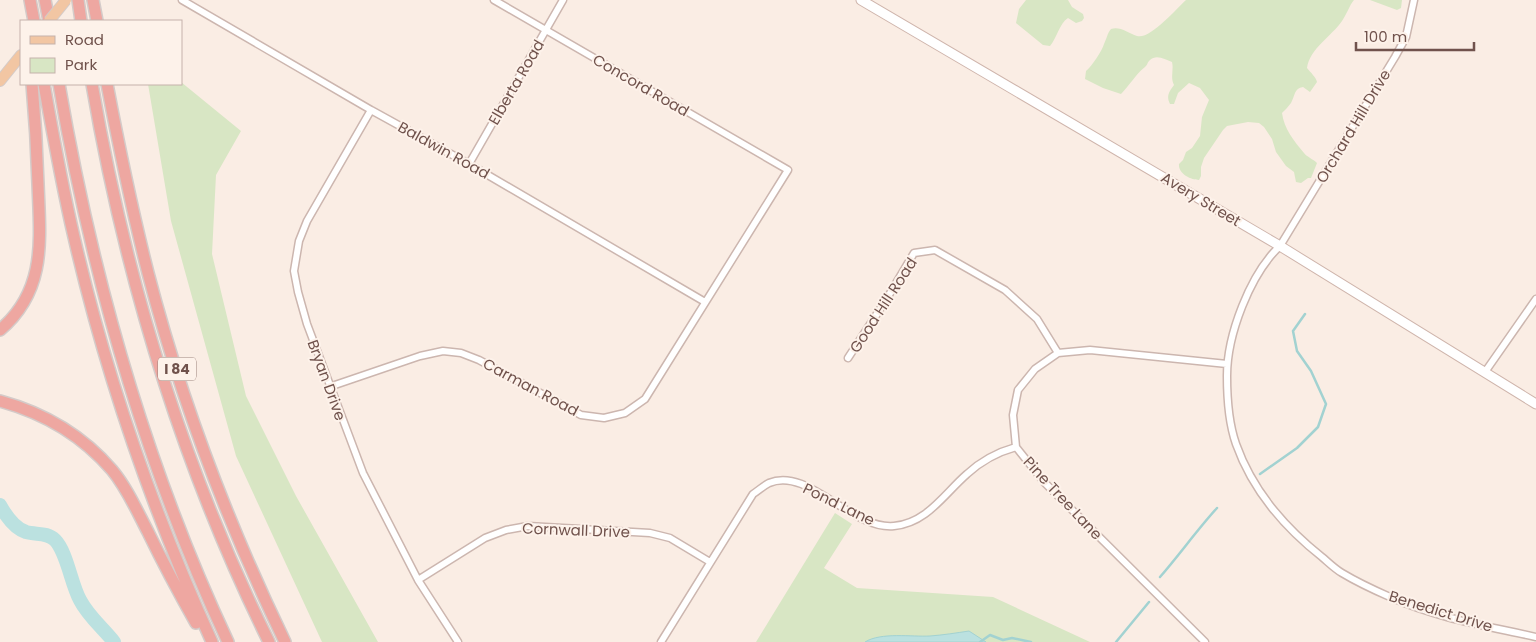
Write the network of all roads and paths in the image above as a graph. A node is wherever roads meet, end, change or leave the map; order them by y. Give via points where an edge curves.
1 (28, 0) edge
2 (45, 0) edge
3 (66, 0) edge
4 (78, 0) edge
5 (93, 0) edge
6 (182, 0) edge
7 (494, 0) edge
8 (563, 0) edge
9 (861, 0) edge
10 (1414, 0) edge
11 (27, 20) edge
12 (34, 20) edge
13 (49, 20) edge
14 (50, 20) edge
15 (81, 20) edge
16 (96, 20) edge
17 (547, 30) junction
18 (20, 56) edge
19 (0, 81) edge
20 (32, 85) edge
21 (44, 85) edge
22 (59, 85) edge
23 (92, 85) edge
24 (107, 85) edge
25 (371, 110) junction
26 (469, 164) junction
27 (788, 170) joint
28 (1280, 246) junction
29 (1536, 300) edge
30 (705, 302) junction
31 (0, 330) edge
32 (1058, 353) junction
33 (848, 358) dead end
34 (1227, 364) junction
35 (1485, 372) junction
36 (329, 387) junction
37 (0, 401) edge
38 (1536, 404) edge
39 (1016, 447) junction
40 (710, 562) junction
41 (418, 580) junction
42 (1196, 634) junction
43 (1536, 637) edge
44 (207, 642) edge
45 (212, 642) edge
46 (228, 642) edge
47 (269, 642) edge
48 (285, 642) edge
49 (458, 642) edge
50 (661, 642) edge
51 (1192, 642) edge
52 (1205, 642) edge

1 - 11 highway
1 - 12 highway
2 - 13 highway
3 - 14 main road, bridge
4 - 15 highway
5 - 16 highway
6 - 25 street, Baldwin Road
7 - 17 street, Concord Road
8 - 17 street, Elberta Road
9 - 28 main road, Avery Street
10 - 28 street, Orchard Hill Drive via 1406,36 1399,50
17 - 26 street, Elberta Road
17 - 27 street, Concord Road
18 - 19 main road
20 - 31 highway via 39,258 25,299
21 - 45 highway via 74,237 126,426 176,559
22 - 46 highway via 88,230 123,364 170,504
23 - 47 highway via 125,244 162,374 214,518
24 - 48 highway, I 84 via 142,250 173,358 226,508
25 - 26 street, Baldwin Road
25 - 36 street, Bryan Drive via 307,221 299,241 294,271 307,324
26 - 30 street, Baldwin Road
27 - 30 street, Carman Road
28 - 34 street, Benedict Drive via 1270,255 1249,290 1236,319
28 - 35 main road, Avery Street
29 - 35 street
30 - 36 street, Carman Road via 645,399 625,413 604,418 581,415 461,353 443,351 420,356
32 - 33 street, Good Hill Road via 1037,320 1005,290 935,250 914,254
32 - 34 street, Pine Tree Lane via 1090,350
32 - 39 street, Pine Tree Lane via 1035,369 1018,390 1013,415
34 - 43 street, Benedict Drive via 1227,394 1235,442 1257,486 1295,534 1342,573 1391,598 1459,620
35 - 38 main road, Avery Street
36 - 41 street, Bryan Drive via 363,473
37 - 44 highway via 39,414 67,430 112,470
39 - 40 street, Pond Lane via 1001,451 968,473 928,513 910,523 893,526 874,523 850,513 807,486 787,480 769,483 753,494
39 - 42 street, Pine Tree Lane via 1044,482
40 - 41 street, Cornwall Drive via 670,538 650,533 528,526 485,538
40 - 50 street, Pond Lane
41 - 49 street, Bryan Drive
42 - 51 street
42 - 52 street, Pine Tree Lane

